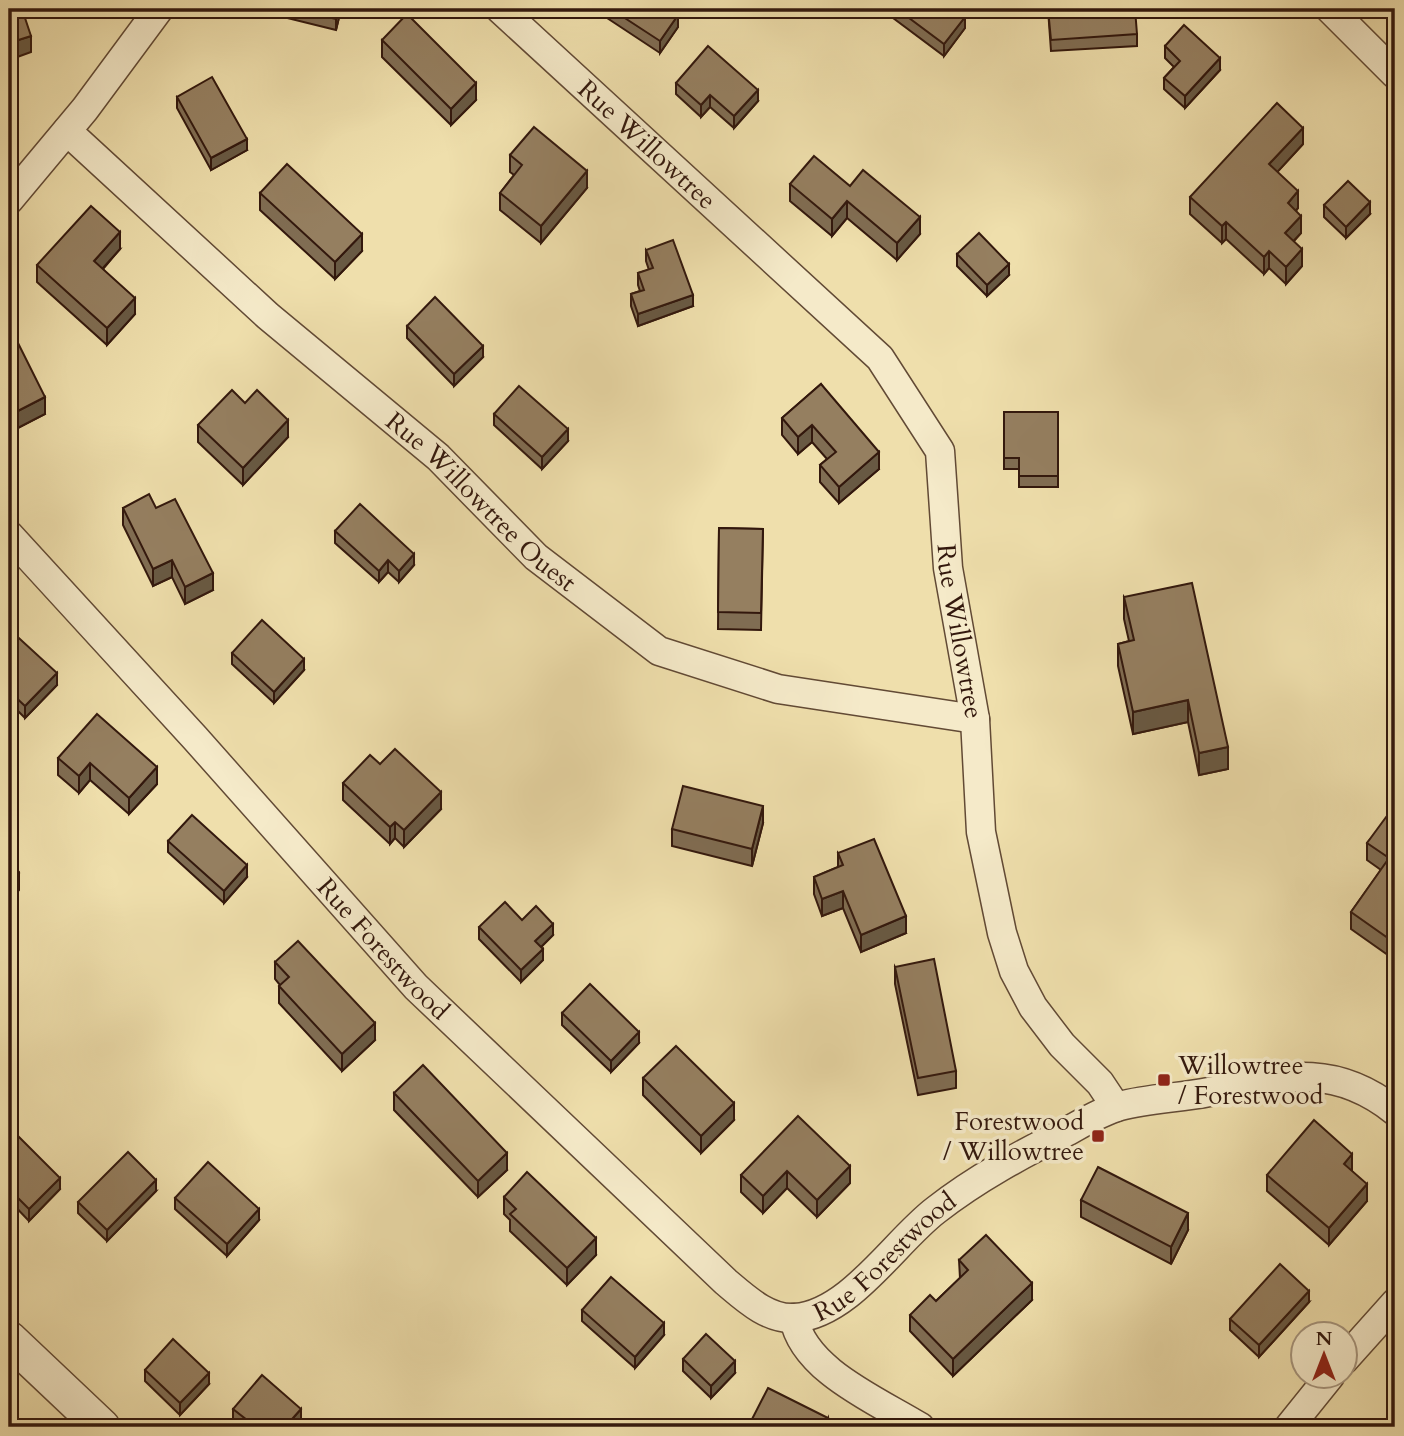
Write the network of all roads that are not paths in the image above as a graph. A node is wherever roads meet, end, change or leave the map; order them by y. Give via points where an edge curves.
1 (159, 9) edge
2 (500, 9) edge
3 (1330, 9) edge
4 (1395, 74) edge
5 (67, 131) junction
6 (9, 200) edge
7 (9, 535) edge
8 (975, 719) junction
9 (1116, 1107) junction
10 (1395, 1111) edge
11 (1395, 1303) edge
12 (794, 1318) junction
13 (9, 1339) edge
14 (1358, 1345) edge
15 (1319, 1390) edge
16 (102, 1427) edge
17 (920, 1427) edge
18 (1289, 1427) edge

1 - 5 street
2 - 8 street, Rue Willowtree via 880,358 940,451 948,568
3 - 4 street
5 - 6 street
5 - 8 street, Rue Willowtree Ouest via 268,316 438,457 536,557 659,651 778,689
7 - 12 street, Rue Forestwood via 425,996 726,1282 773,1315
8 - 9 street, Rue Willowtree via 981,832 997,915 1014,971 1033,1007
9 - 10 street via 1310,1076 1357,1086
9 - 12 street, Rue Forestwood via 979,1180 934,1211 838,1300
11 - 14 street
12 - 17 street, Rue Forestwood via 811,1356
13 - 16 street
15 - 18 street

